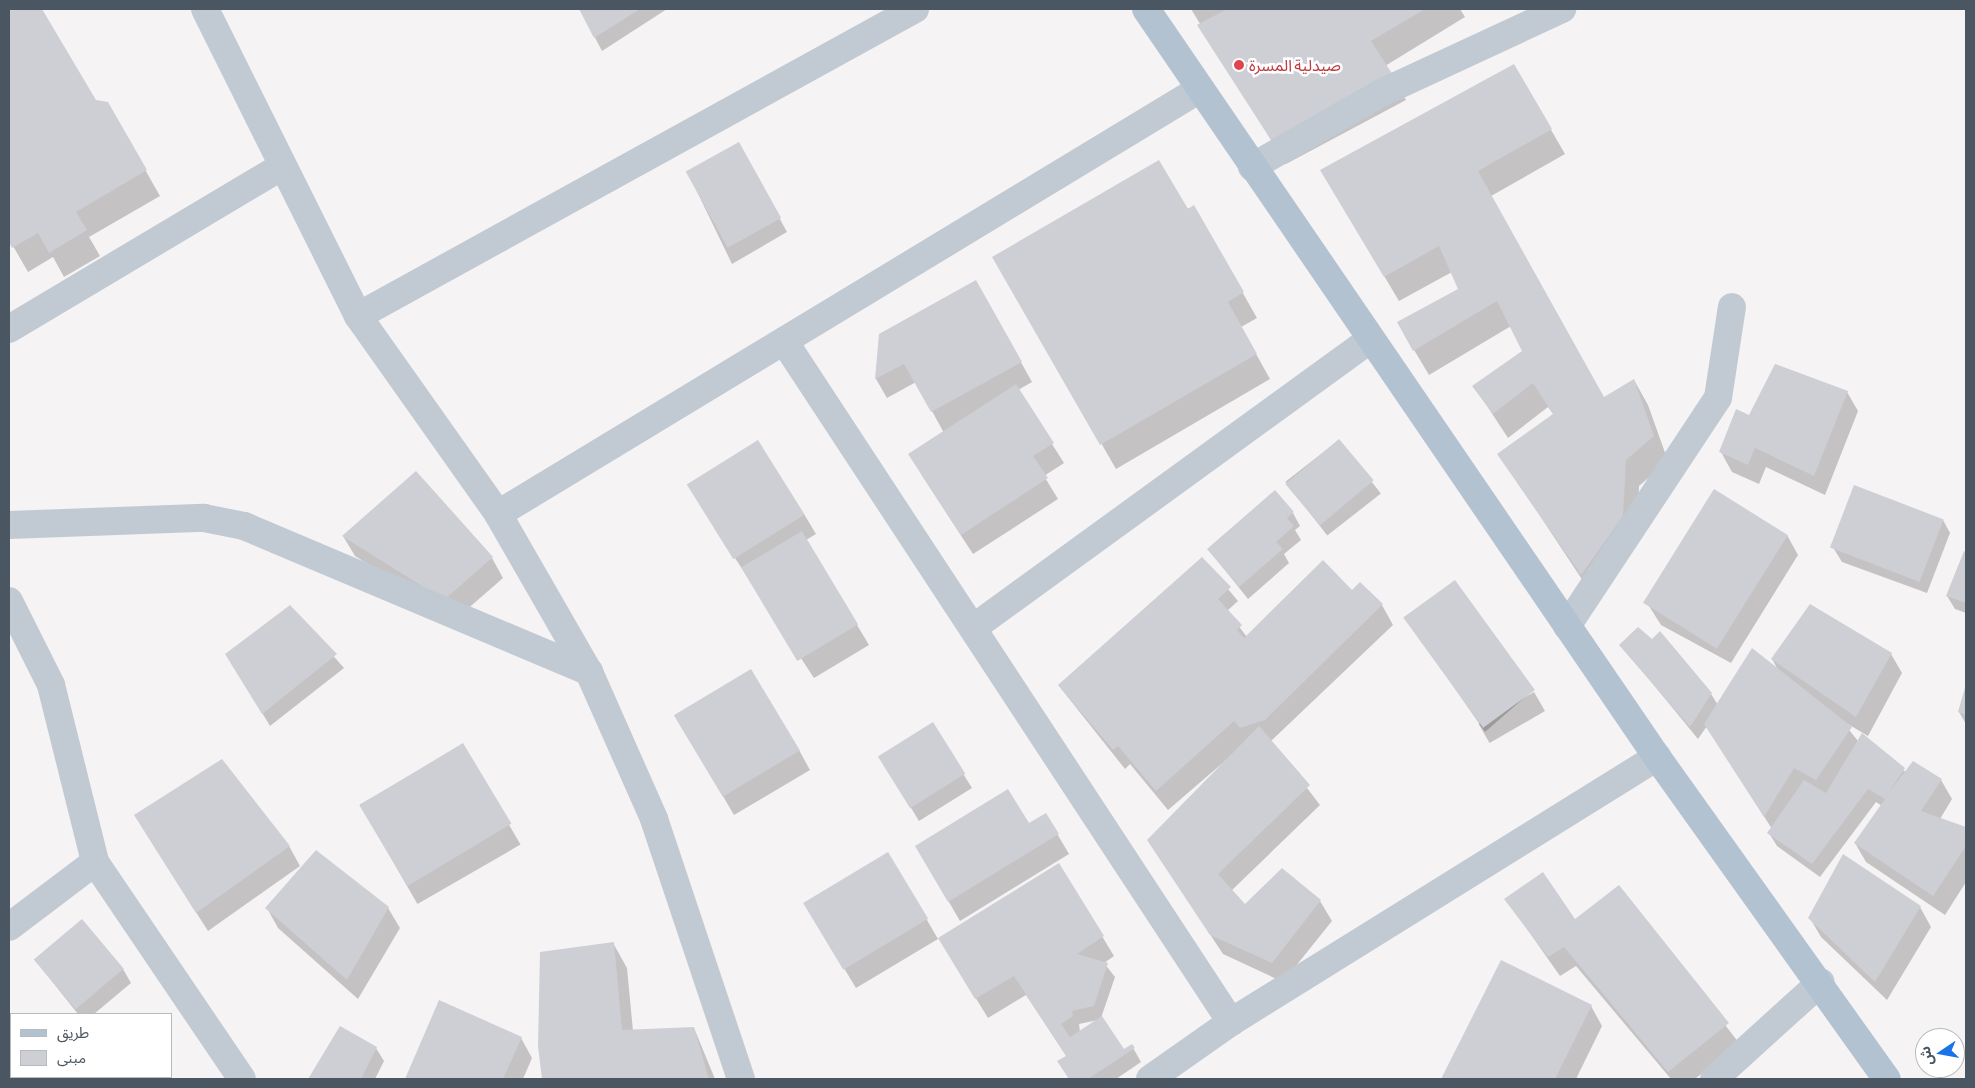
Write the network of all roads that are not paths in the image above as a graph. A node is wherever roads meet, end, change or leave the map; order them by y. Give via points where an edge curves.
1 (205, 9) edge
2 (915, 9) edge
3 (1146, 9) edge
4 (1562, 9) edge
5 (1200, 89) junction
6 (1252, 167) junction
7 (281, 168) junction
8 (1732, 307) dead end
9 (358, 316) junction
10 (9, 329) edge
11 (1370, 340) junction
12 (784, 341) junction
13 (498, 514) junction
14 (9, 525) edge
15 (9, 601) edge
16 (1567, 626) junction
17 (973, 628) junction
18 (589, 672) junction
19 (1656, 757) junction
20 (95, 862) junction
21 (9, 927) edge
22 (1821, 982) junction
23 (1231, 1022) junction
24 (242, 1079) edge
25 (741, 1079) edge
26 (1150, 1079) edge
27 (1714, 1079) edge
28 (1887, 1079) edge

1 - 7 street
2 - 9 street
3 - 5 main road
4 - 6 street via 1381,93
5 - 6 main road
5 - 12 street
6 - 11 main road
7 - 9 street
7 - 10 street
8 - 16 street via 1718,398
9 - 13 street
11 - 16 main road
11 - 17 street
12 - 13 street
12 - 17 street
13 - 18 street
14 - 18 street via 204,518 244,526
15 - 20 street via 51,685
16 - 19 main road
17 - 23 street
18 - 25 street via 654,819
19 - 22 main road
19 - 23 street
20 - 21 street
20 - 24 street
22 - 27 street
22 - 28 main road
23 - 26 street

